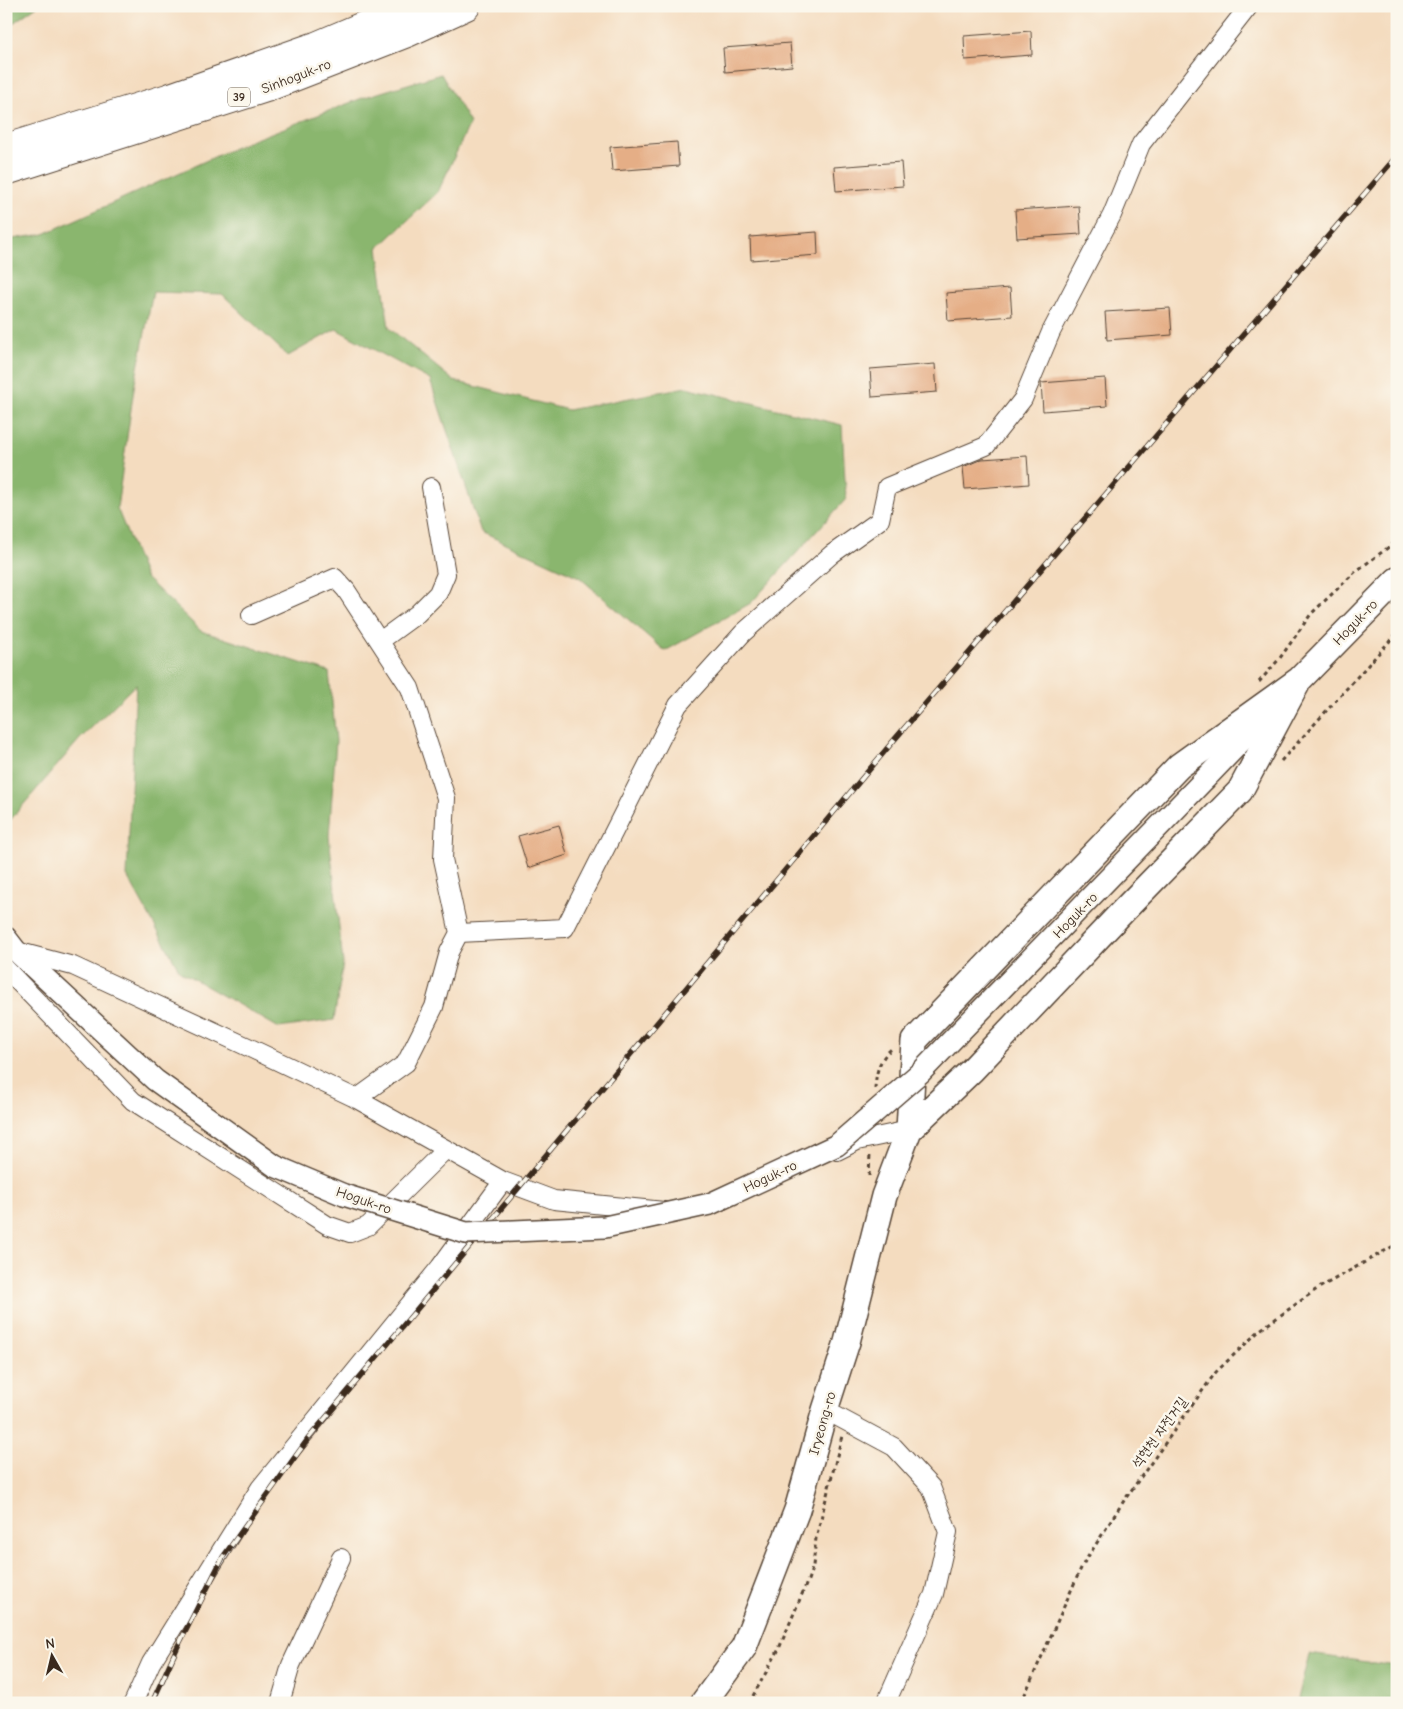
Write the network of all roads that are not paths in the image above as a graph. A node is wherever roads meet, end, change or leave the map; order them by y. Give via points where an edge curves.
1 (410, 6) edge
2 (466, 6) edge
3 (1249, 6) edge
4 (6, 148) edge
5 (6, 171) edge
6 (431, 487) dead end
7 (1397, 580) edge
8 (252, 615) dead end
9 (380, 641) junction
10 (1299, 680) junction
11 (458, 933) junction
12 (9, 953) edge
13 (13, 981) edge
14 (356, 1099) junction
15 (909, 1130) junction
16 (446, 1149) junction
17 (503, 1181) junction
18 (835, 1415) junction
19 (341, 1558) dead end
20 (133, 1703) edge
21 (280, 1703) edge
22 (703, 1703) edge
23 (886, 1703) edge

1 - 4 highway, Sinhoguk-ro / 39 via 316,46 168,98
2 - 5 highway, Sinhoguk-ro / 39 via 407,33 266,88
3 - 11 street via 1141,144 1112,215 1051,332 1023,399 986,446 887,487 880,520 832,554 743,633 678,705 565,928
6 - 9 street via 446,574 438,593 417,614
7 - 10 main road, Hoguk-ro
8 - 9 street via 335,578
9 - 11 street via 410,688 446,798 443,859
10 - 12 street, Hoguk-ro, bridge via 921,1072 837,1145 710,1204 605,1227 466,1233 344,1195 275,1166 155,1080
10 - 15 main road via 1240,792 972,1070
10 - 15 main road via 1179,766 914,1041
11 - 14 street via 449,952 434,1007 406,1063
12 - 13 street
12 - 14 street via 73,966
13 - 16 street via 133,1101 327,1225 350,1233 368,1226
14 - 16 street
15 - 17 street via 857,1141 802,1168 670,1212 554,1200
15 - 18 main road, Iryeong-ro via 884,1196 847,1342
16 - 17 street
17 - 20 street via 440,1267 260,1488 151,1663
18 - 22 main road, Iryeong-ro via 744,1647
18 - 23 street via 894,1447 931,1487 948,1532 934,1594
19 - 21 street via 291,1665

